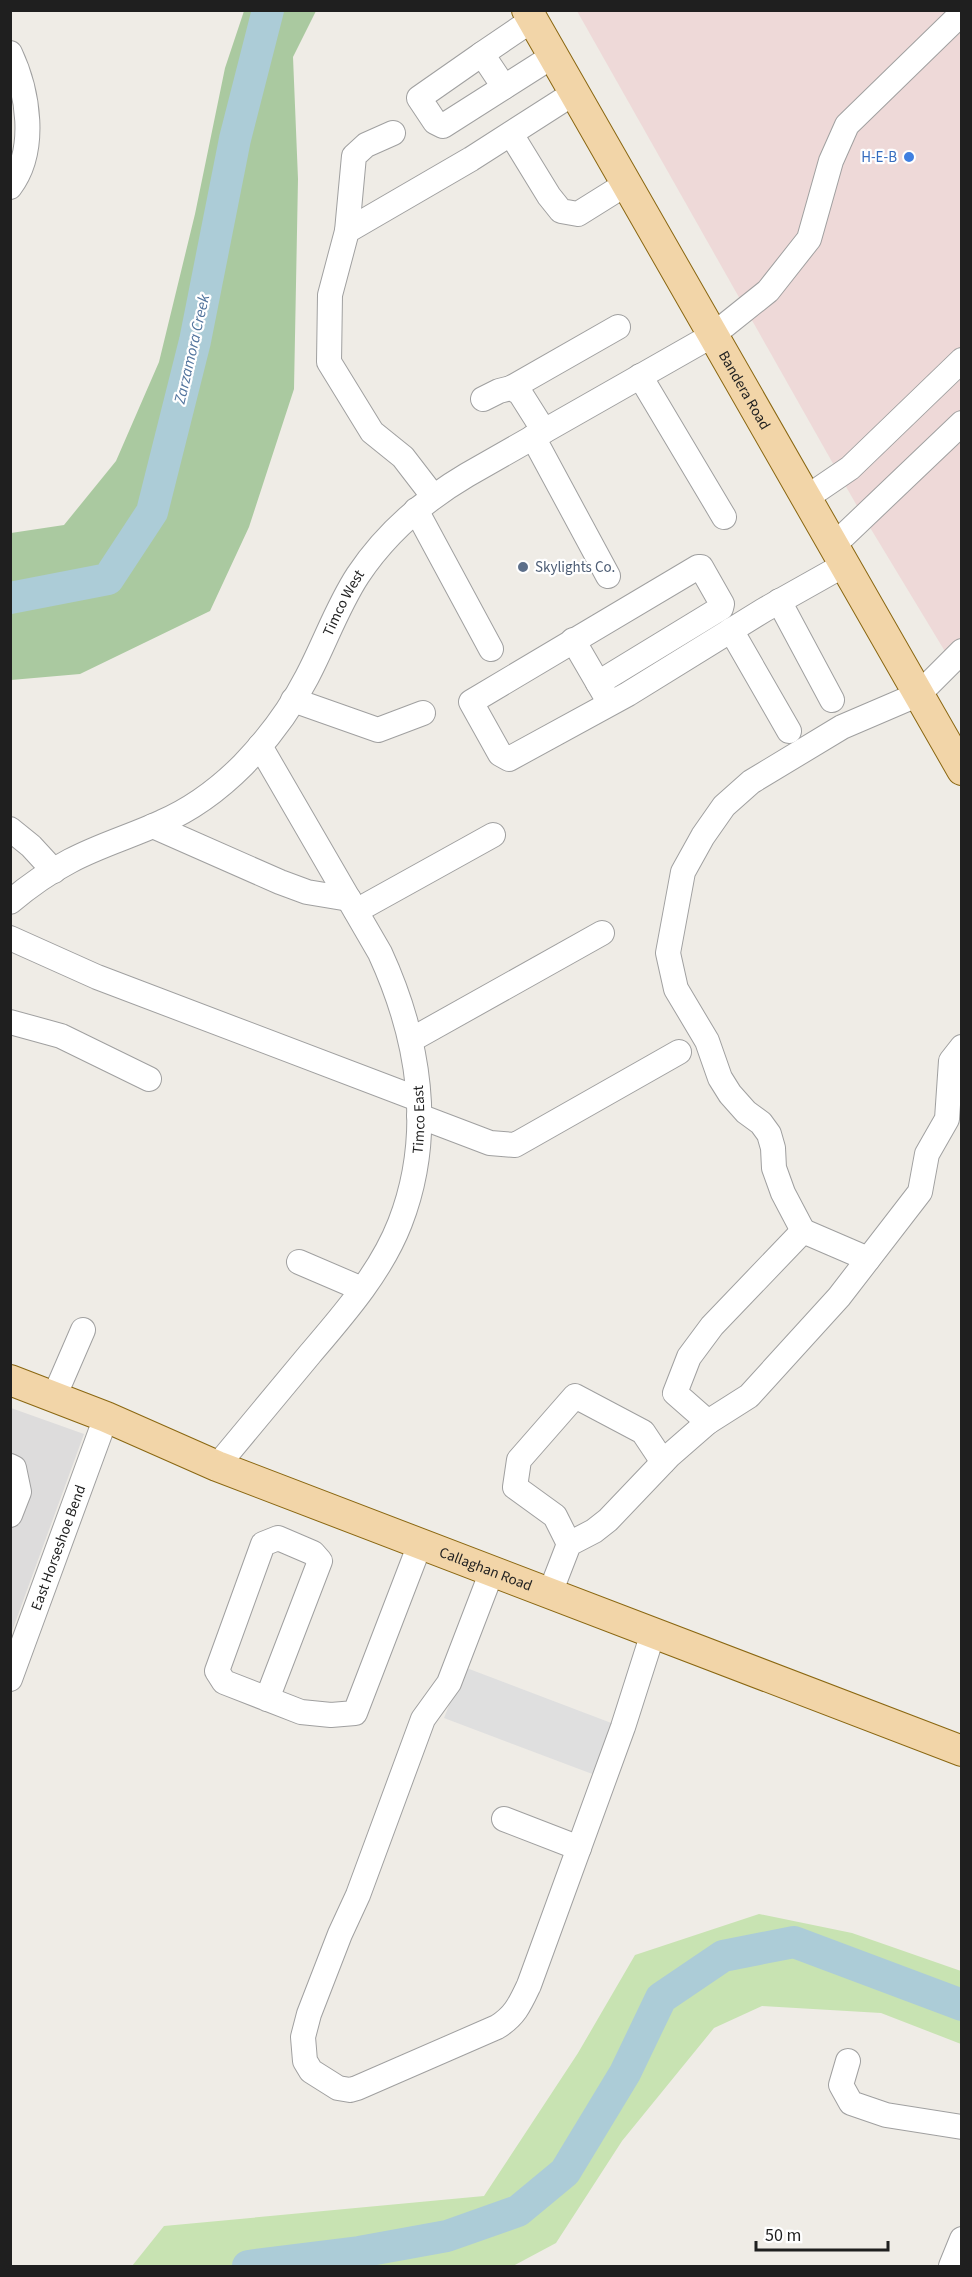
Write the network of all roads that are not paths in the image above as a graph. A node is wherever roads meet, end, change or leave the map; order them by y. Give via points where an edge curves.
1 (962, 13) edge
2 (529, 15) edge
3 (10, 53) edge
4 (482, 54) junction
5 (553, 56) junction
6 (504, 87) junction
7 (574, 93) junction
8 (393, 133) dead end
9 (511, 134) junction
10 (626, 184) junction
11 (10, 187) edge
12 (347, 231) junction
13 (618, 327) dead end
14 (713, 335) junction
15 (962, 360) edge
16 (640, 376) junction
17 (511, 388) junction
18 (483, 399) dead end
19 (962, 423) edge
20 (539, 434) junction
21 (806, 498) junction
22 (424, 503) junction
23 (724, 517) dead end
24 (839, 555) junction
25 (608, 576) dead end
26 (779, 601) junction
27 (731, 630) junction
28 (573, 640) junction
29 (491, 649) dead end
30 (962, 651) edge
31 (598, 683) junction
32 (919, 694) junction
33 (293, 700) junction
34 (832, 700) dead end
35 (610, 704) junction
36 (423, 713) dead end
37 (789, 731) dead end
38 (260, 746) junction
39 (962, 770) edge
40 (153, 826) junction
41 (10, 829) edge
42 (493, 835) dead end
43 (54, 871) junction
44 (10, 902) edge
45 (352, 905) junction
46 (602, 933) dead end
47 (10, 938) edge
48 (10, 1022) edge
49 (411, 1040) junction
50 (962, 1047) edge
51 (679, 1052) dead end
52 (149, 1079) dead end
53 (419, 1108) junction
54 (803, 1231) junction
55 (868, 1259) junction
56 (299, 1262) dead end
57 (362, 1289) junction
58 (83, 1330) dead end
59 (10, 1380) edge
60 (54, 1397) junction
61 (106, 1417) junction
62 (708, 1422) junction
63 (663, 1462) junction
64 (10, 1466) edge
65 (217, 1466) junction
66 (10, 1515) edge
67 (420, 1544) junction
68 (569, 1544) junction
69 (492, 1571) junction
70 (550, 1593) junction
71 (653, 1633) junction
72 (10, 1679) edge
73 (267, 1699) junction
74 (958, 1742) edge
75 (504, 1819) dead end
76 (579, 1848) junction
77 (848, 2061) dead end
78 (962, 2127) edge
79 (962, 2239) edge
80 (951, 2266) edge

1 - 14 street, Timco West via 847,125 831,161 809,239 768,291
2 - 4 street
2 - 5 main road, Bandera Road
3 - 11 street via 21,75 27,107 25,151 18,178
4 - 6 street
4 - 6 street via 419,98 435,122 443,126
5 - 6 street
5 - 7 main road, Bandera Road
7 - 9 street
7 - 10 main road, Bandera Road
8 - 12 street via 366,145 354,156
9 - 10 street via 561,211 578,214
9 - 12 street
10 - 14 main road, Bandera Road
12 - 22 street via 330,295 329,362 372,432 403,456
13 - 17 street
14 - 16 street, Timco West
14 - 21 main road, Bandera Road
15 - 21 street via 850,468
16 - 20 street, Timco West
16 - 23 street
17 - 18 street
17 - 20 street via 520,393
19 - 24 street
20 - 22 street, Timco West
20 - 25 street
21 - 24 main road, Bandera Road
22 - 29 street
22 - 33 street, Timco West via 393,531 358,575
24 - 26 street
24 - 32 main road, Bandera Road
26 - 27 street
26 - 34 street
27 - 35 street
27 - 37 street
28 - 31 street
28 - 31 street via 698,567 704,570 721,608
28 - 35 street via 472,700 500,754 509,759
30 - 32 street
31 - 35 street
32 - 39 main road, Bandera Road
32 - 54 street via 842,727 751,782 724,806 683,872 668,953 676,989 707,1041 730,1094 769,1134 774,1168
33 - 36 street via 378,730
33 - 38 street, Timco West
38 - 40 street, Timco West via 219,787
38 - 45 street, Timco East
40 - 43 street, Timco West
40 - 45 street via 280,882
41 - 43 street
42 - 45 street
43 - 44 street, Timco West
45 - 49 street, Timco East via 396,987
46 - 49 street
47 - 53 street
48 - 52 street via 61,1036
49 - 53 street, Timco East
50 - 55 street via 951,1061 947,1119 927,1154 920,1192
51 - 53 street via 515,1145 490,1143
53 - 57 street, Timco East via 417,1159 410,1195 387,1251
54 - 55 street
54 - 62 street via 712,1326 689,1357 675,1393
55 - 62 street via 839,1297 749,1396
56 - 57 street
57 - 65 street, Timco East
58 - 60 street
59 - 60 main road, Callaghan Road
60 - 61 main road, Callaghan Road
61 - 65 main road, Callaghan Road
61 - 72 street, East Horseshoe Bend
62 - 63 street
63 - 68 street via 608,1520
63 - 68 street via 643,1432 574,1396 519,1460 515,1487 555,1516
64 - 66 street via 14,1468 19,1492
65 - 67 main road, Callaghan Road
67 - 69 main road, Callaghan Road
67 - 73 street via 355,1713 301,1712
68 - 70 street
69 - 70 main road, Callaghan Road
69 - 76 street via 449,1683 423,1719 309,2014 302,2045 311,2071 338,2088 350,2090 511,2018 529,1985
70 - 71 main road, Callaghan Road
71 - 74 main road, Callaghan Road
71 - 76 street
73 - 73 street via 224,1682 217,1671 263,1544 278,1539 313,1553 320,1561
75 - 76 street
77 - 78 street via 841,2085 851,2103 886,2115
79 - 80 street

